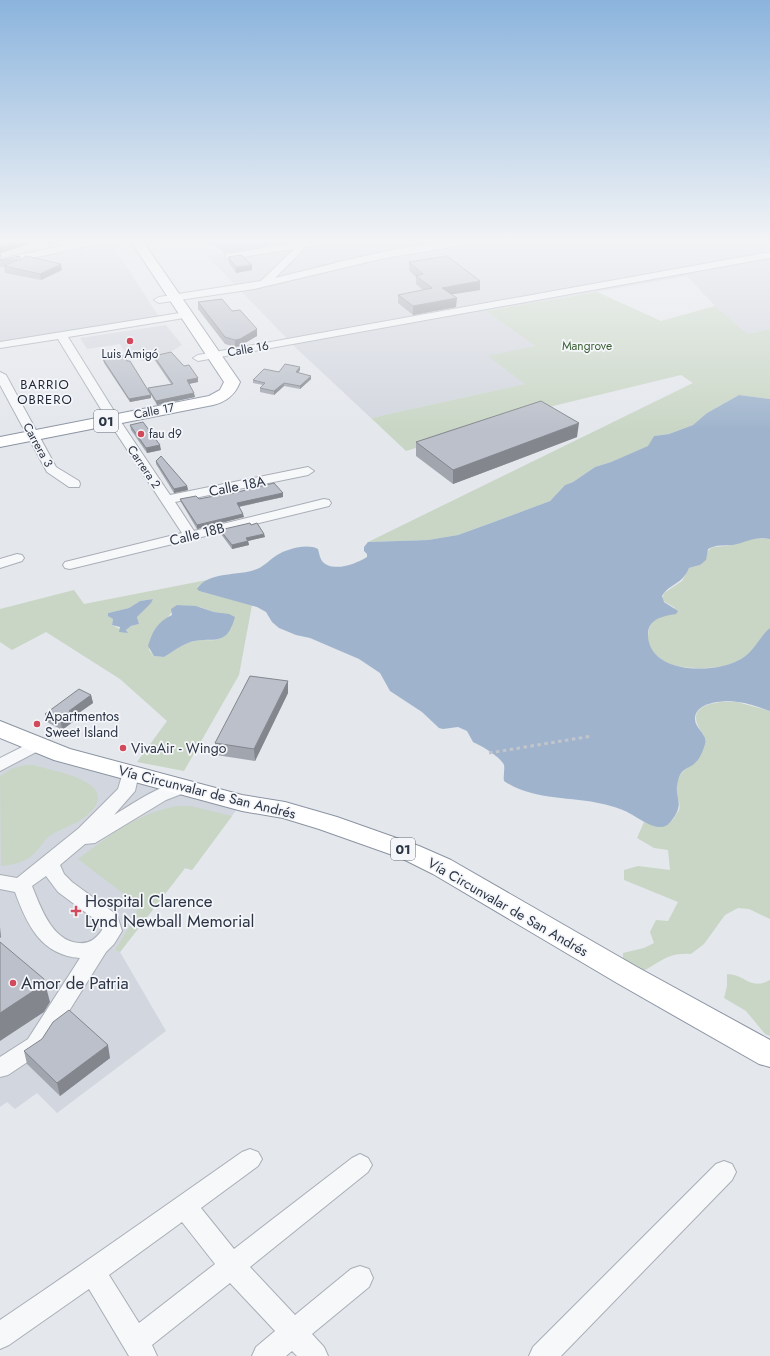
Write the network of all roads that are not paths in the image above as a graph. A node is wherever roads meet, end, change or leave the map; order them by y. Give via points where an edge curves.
1 (161, 303) edge
2 (178, 303) edge
3 (501, 303) edge
4 (186, 315) junction
5 (175, 323) junction
6 (61, 335) junction
7 (0, 345) edge
8 (194, 352) joint
9 (213, 355) junction
10 (206, 370) dead end
11 (2, 382) edge
12 (215, 383) dead end
13 (213, 400) junction
14 (113, 419) junction
15 (33, 435) junction
16 (0, 442) edge
17 (308, 471) dead end
18 (74, 484) dead end
19 (166, 500) junction
20 (324, 503) dead end
21 (191, 536) junction
22 (17, 558) dead end
23 (0, 564) edge
24 (70, 565) dead end
25 (0, 728) edge
26 (34, 746) junction
27 (0, 765) edge
28 (130, 773) junction
29 (183, 787) junction
30 (57, 857) junction
31 (0, 882) edge
32 (22, 884) junction
33 (98, 947) junction
34 (770, 1055) edge
35 (0, 1068) edge
36 (250, 1159) dead end
37 (360, 1166) dead end
38 (724, 1172) dead end
39 (184, 1205) junction
40 (232, 1266) junction
41 (93, 1272) junction
42 (360, 1278) dead end
43 (293, 1333) junction
44 (0, 1336) edge
45 (140, 1349) edge
46 (265, 1356) edge
47 (315, 1356) edge
48 (542, 1356) edge

1 - 5 highway
2 - 4 highway, 01
3 - 9 street, Calle 16
4 - 5 street
4 - 9 highway, 01
5 - 6 street
6 - 7 street
6 - 14 street, Carrera 2
8 - 9 street, Calle 16
8 - 10 highway
9 - 13 highway, 01 via 232,382 225,394
11 - 15 street, Carrera 3
12 - 13 highway via 217,393
13 - 14 highway, Calle 17 / 01
14 - 15 highway, Calle 17 / 01
14 - 19 street, Carrera 2
15 - 16 highway, Calle 17 / 01
15 - 18 street, Carrera 3 via 51,469
17 - 19 street, Calle 18A
19 - 21 street, Carrera 2
20 - 21 street, Calle 18B
21 - 24 street, Calle 18B
22 - 23 street
25 - 26 highway, Vía Circunvalar de San Andrés / 01
26 - 27 street
26 - 28 highway, Vía Circunvalar de San Andrés / 01
28 - 29 highway, Vía Circunvalar de San Andrés / 01
28 - 30 street via 126,791
29 - 30 street via 160,796
29 - 34 highway, Vía Circunvalar de San Andrés / 01 via 292,812 410,852 442,867 620,972
30 - 32 street
30 - 33 street via 51,871 62,884 110,920 112,930 105,942
31 - 32 street
32 - 33 street via 36,920 58,946 76,951
33 - 35 street via 36,1045
36 - 39 street
37 - 40 street
38 - 48 street
39 - 40 street
39 - 41 street
40 - 43 street
40 - 45 street
41 - 44 street
41 - 45 street
42 - 43 street
43 - 46 street
43 - 47 street

